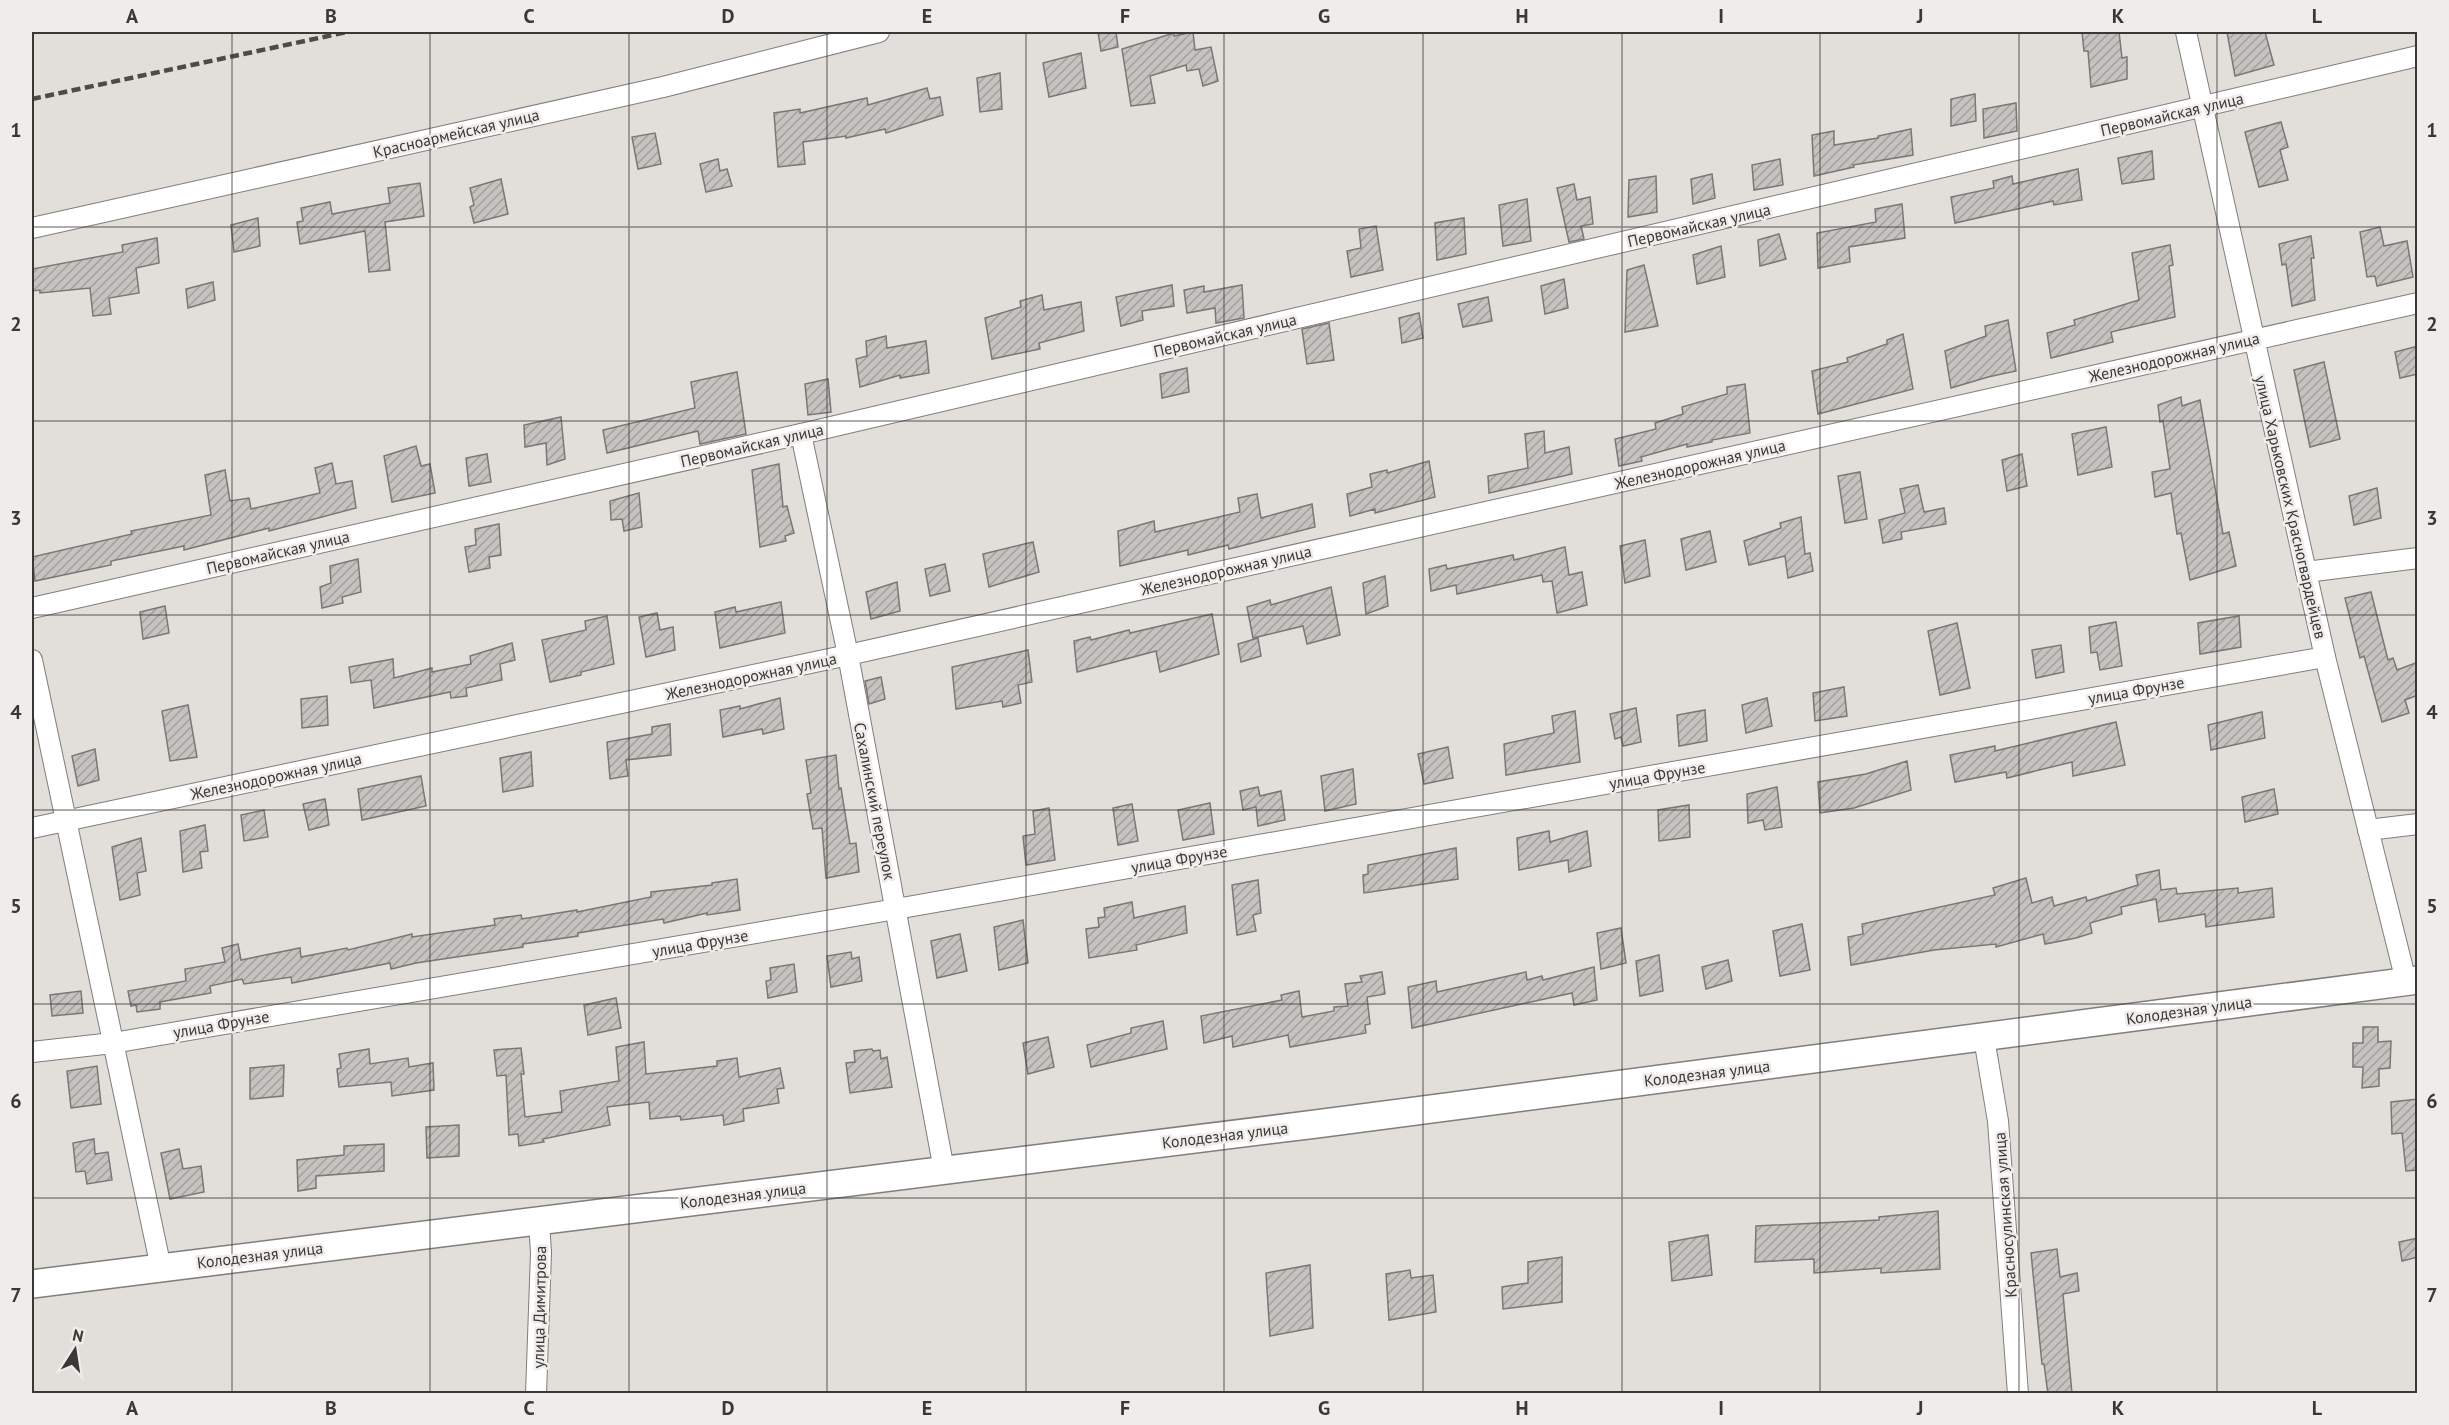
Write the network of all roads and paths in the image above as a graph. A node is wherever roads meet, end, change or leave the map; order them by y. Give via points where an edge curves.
1 (879, 32) edge
2 (2186, 32) edge
3 (2418, 56) edge
4 (2203, 107) junction
5 (32, 228) edge
6 (2418, 303) edge
7 (2253, 339) junction
8 (801, 434) junction
9 (2418, 558) edge
10 (2306, 572) junction
11 (32, 608) edge
12 (848, 655) junction
13 (2325, 657) junction
14 (32, 660) edge
15 (66, 820) junction
16 (2418, 824) edge
17 (32, 828) edge
18 (2368, 830) junction
19 (896, 909) junction
20 (2412, 980) edge
21 (1984, 1038) junction
22 (113, 1043) junction
23 (32, 1052) edge
24 (944, 1170) junction
25 (539, 1221) junction
26 (161, 1268) junction
27 (32, 1284) edge
28 (536, 1394) edge
29 (2018, 1394) edge

1 - 5 street, Красноармейская улица via 663,87
2 - 4 street, улица Харьковских Красногвардейцев
3 - 4 street, Первомайская улица
4 - 7 street, улица Харьковских Красногвардейцев
4 - 8 street, Первомайская улица
6 - 7 street, Железнодорожная улица
7 - 10 street, улица Харьковских Красногвардейцев
7 - 12 street, Железнодорожная улица
8 - 11 street, Первомайская улица
8 - 12 street, Сахалинский переулок
9 - 10 street
10 - 13 street, улица Харьковских Красногвардейцев
12 - 15 street, Железнодорожная улица
12 - 19 street, Сахалинский переулок
13 - 18 street, улица Харьковских Красногвардейцев
13 - 19 street, улица Фрунзе
14 - 15 street
15 - 17 street, Железнодорожная улица
15 - 22 street
16 - 18 street
18 - 20 street, улица Харьковских Красногвардейцев
19 - 22 street, улица Фрунзе
19 - 24 street, Сахалинский переулок
20 - 21 main road, Колодезная улица
21 - 24 main road, Колодезная улица
21 - 29 street, Красносулинская улица via 1998,1121
22 - 23 street, улица Фрунзе
22 - 26 street
24 - 25 main road, Колодезная улица
25 - 26 main road, Колодезная улица
25 - 28 street, улица Димитрова
26 - 27 main road, Колодезная улица

